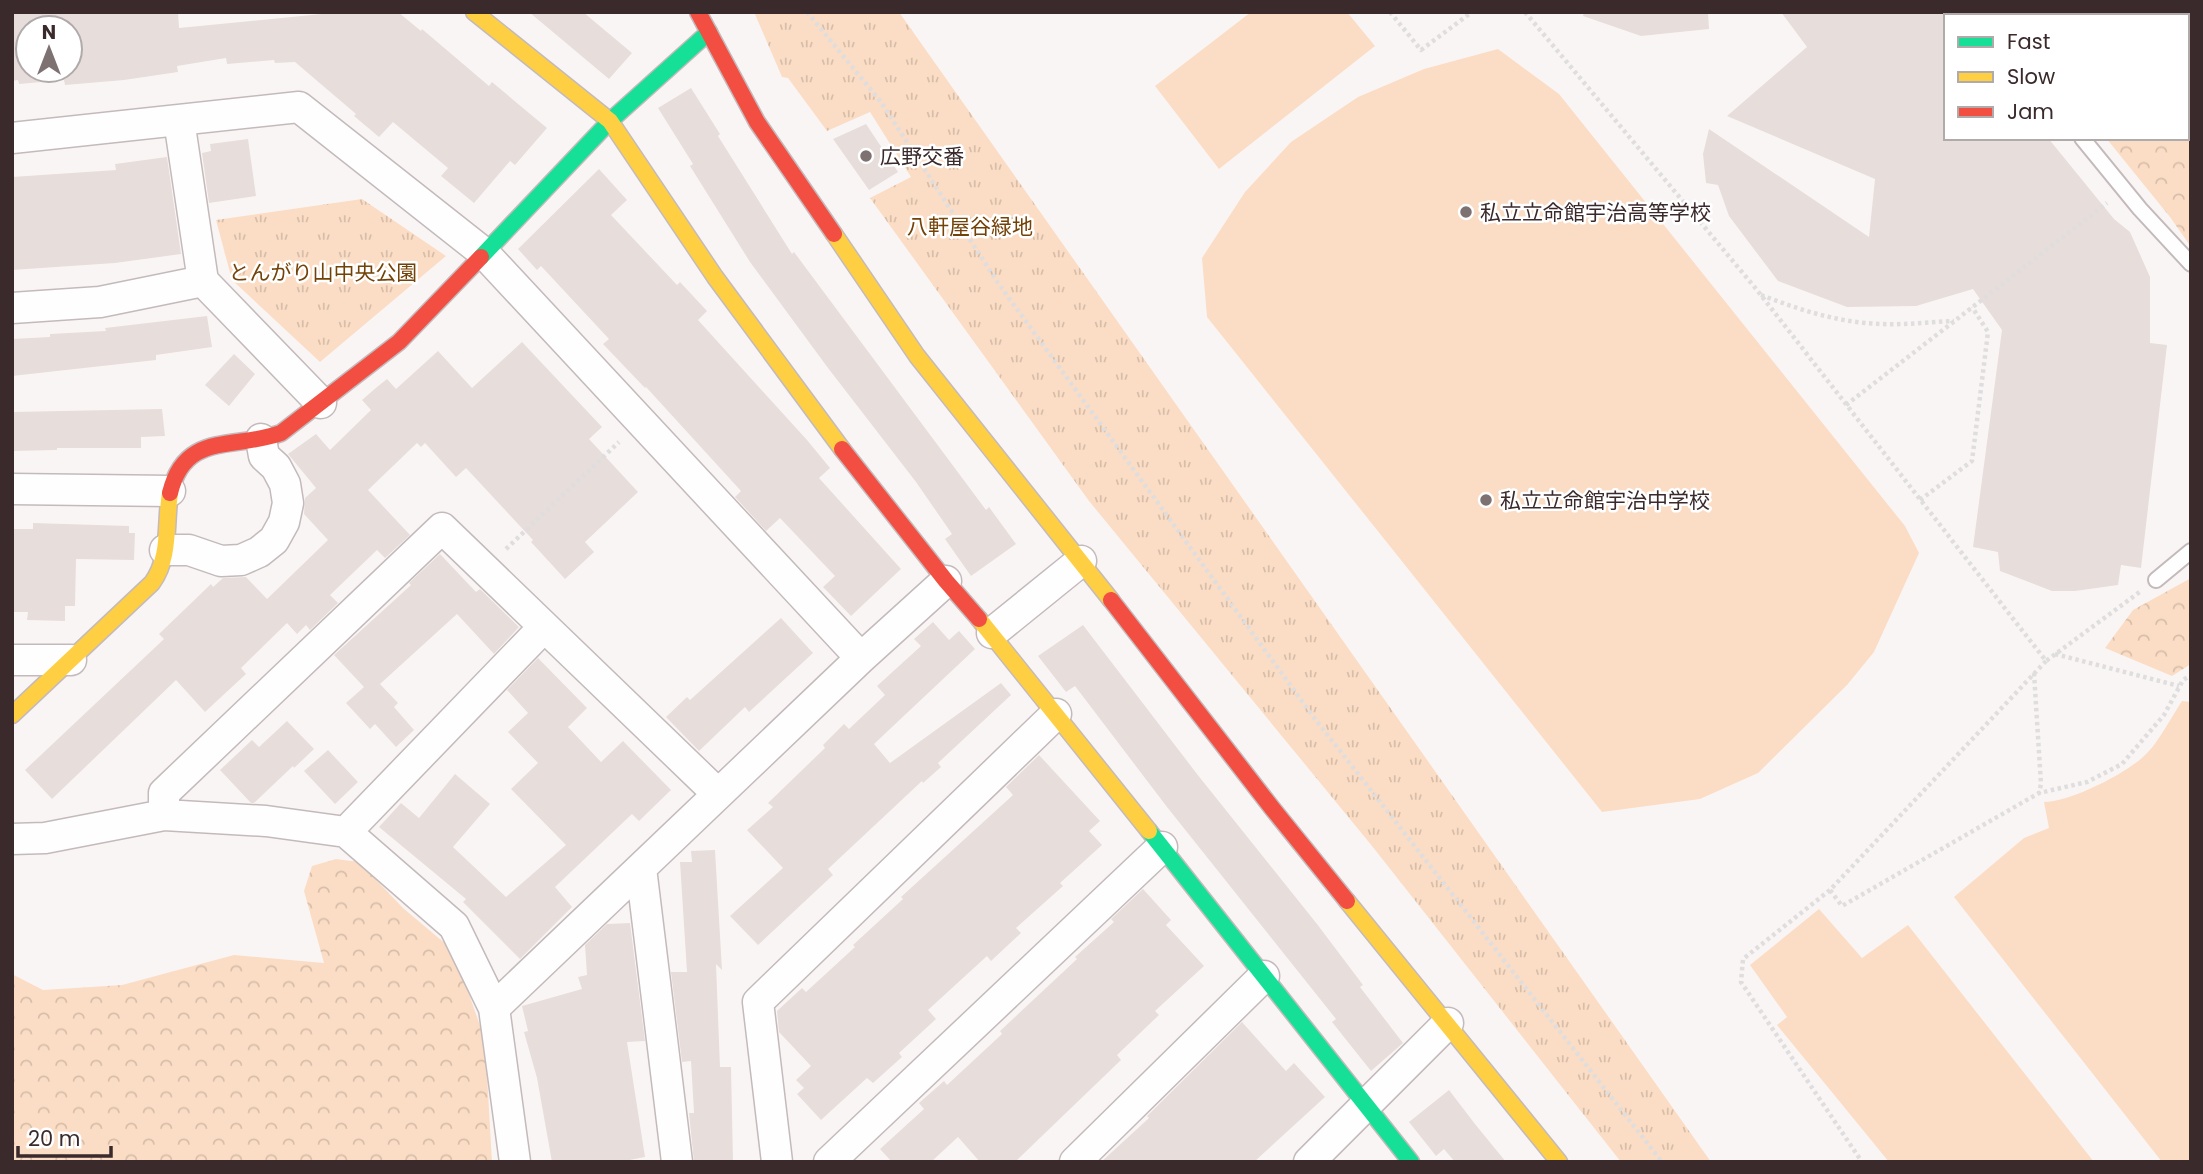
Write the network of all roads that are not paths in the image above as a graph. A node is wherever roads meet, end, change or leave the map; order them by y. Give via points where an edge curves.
1 (474, 12) edge
2 (698, 12) edge
3 (709, 32) junction
4 (179, 120) junction
5 (610, 121) junction
6 (12, 138) edge
7 (2084, 140) edge
8 (484, 253) junction
9 (2191, 264) edge
10 (203, 281) junction
11 (12, 308) edge
12 (321, 403) junction
13 (261, 439) junction
14 (12, 489) edge
15 (170, 491) junction
16 (165, 550) junction
17 (2191, 551) edge
18 (1081, 561) junction
19 (2155, 580) road end
20 (946, 581) junction
21 (544, 627) junction
22 (992, 633) junction
23 (861, 658) junction
24 (12, 660) edge
25 (71, 660) junction
26 (1056, 714) junction
27 (12, 715) edge
28 (718, 794) junction
29 (164, 815) junction
30 (346, 832) junction
31 (12, 839) edge
32 (1162, 847) junction
33 (641, 868) junction
34 (1264, 976) junction
35 (494, 1008) junction
36 (1448, 1023) junction
37 (1366, 1105) junction
38 (515, 1162) edge
39 (677, 1162) edge
40 (777, 1162) edge
41 (829, 1162) edge
42 (1075, 1162) edge
43 (1309, 1162) edge
44 (1411, 1162) edge
45 (1559, 1162) edge

1 - 5 street
2 - 3 street
3 - 5 street
3 - 18 street via 757,122 917,356
4 - 6 street
4 - 8 street via 299,107
4 - 10 street
5 - 8 street
5 - 20 street via 715,277
7 - 9 lane
8 - 12 street via 399,342
8 - 23 street
10 - 11 street via 100,302
10 - 12 street
12 - 13 street via 281,433
13 - 15 street via 205,447 188,457 176,472
13 - 16 street via 264,456 285,484 288,503 274,540 241,560 221,561 189,550
14 - 15 street
15 - 16 street
16 - 25 street via 160,570 137,599
17 - 19 lane
18 - 22 street
18 - 36 street via 1272,808
20 - 22 street
20 - 23 street
21 - 28 street
21 - 29 street via 442,528 164,793
21 - 30 street
22 - 26 street
23 - 28 street
24 - 25 street
25 - 27 street
26 - 32 street
26 - 40 street via 758,1002
28 - 33 street
29 - 30 street via 266,821
29 - 31 street via 45,838
30 - 35 street via 454,926
32 - 34 street
32 - 41 street
33 - 35 street
33 - 39 street
34 - 37 street
34 - 42 street
35 - 38 street
36 - 37 street
36 - 45 street
37 - 43 street
37 - 44 street

